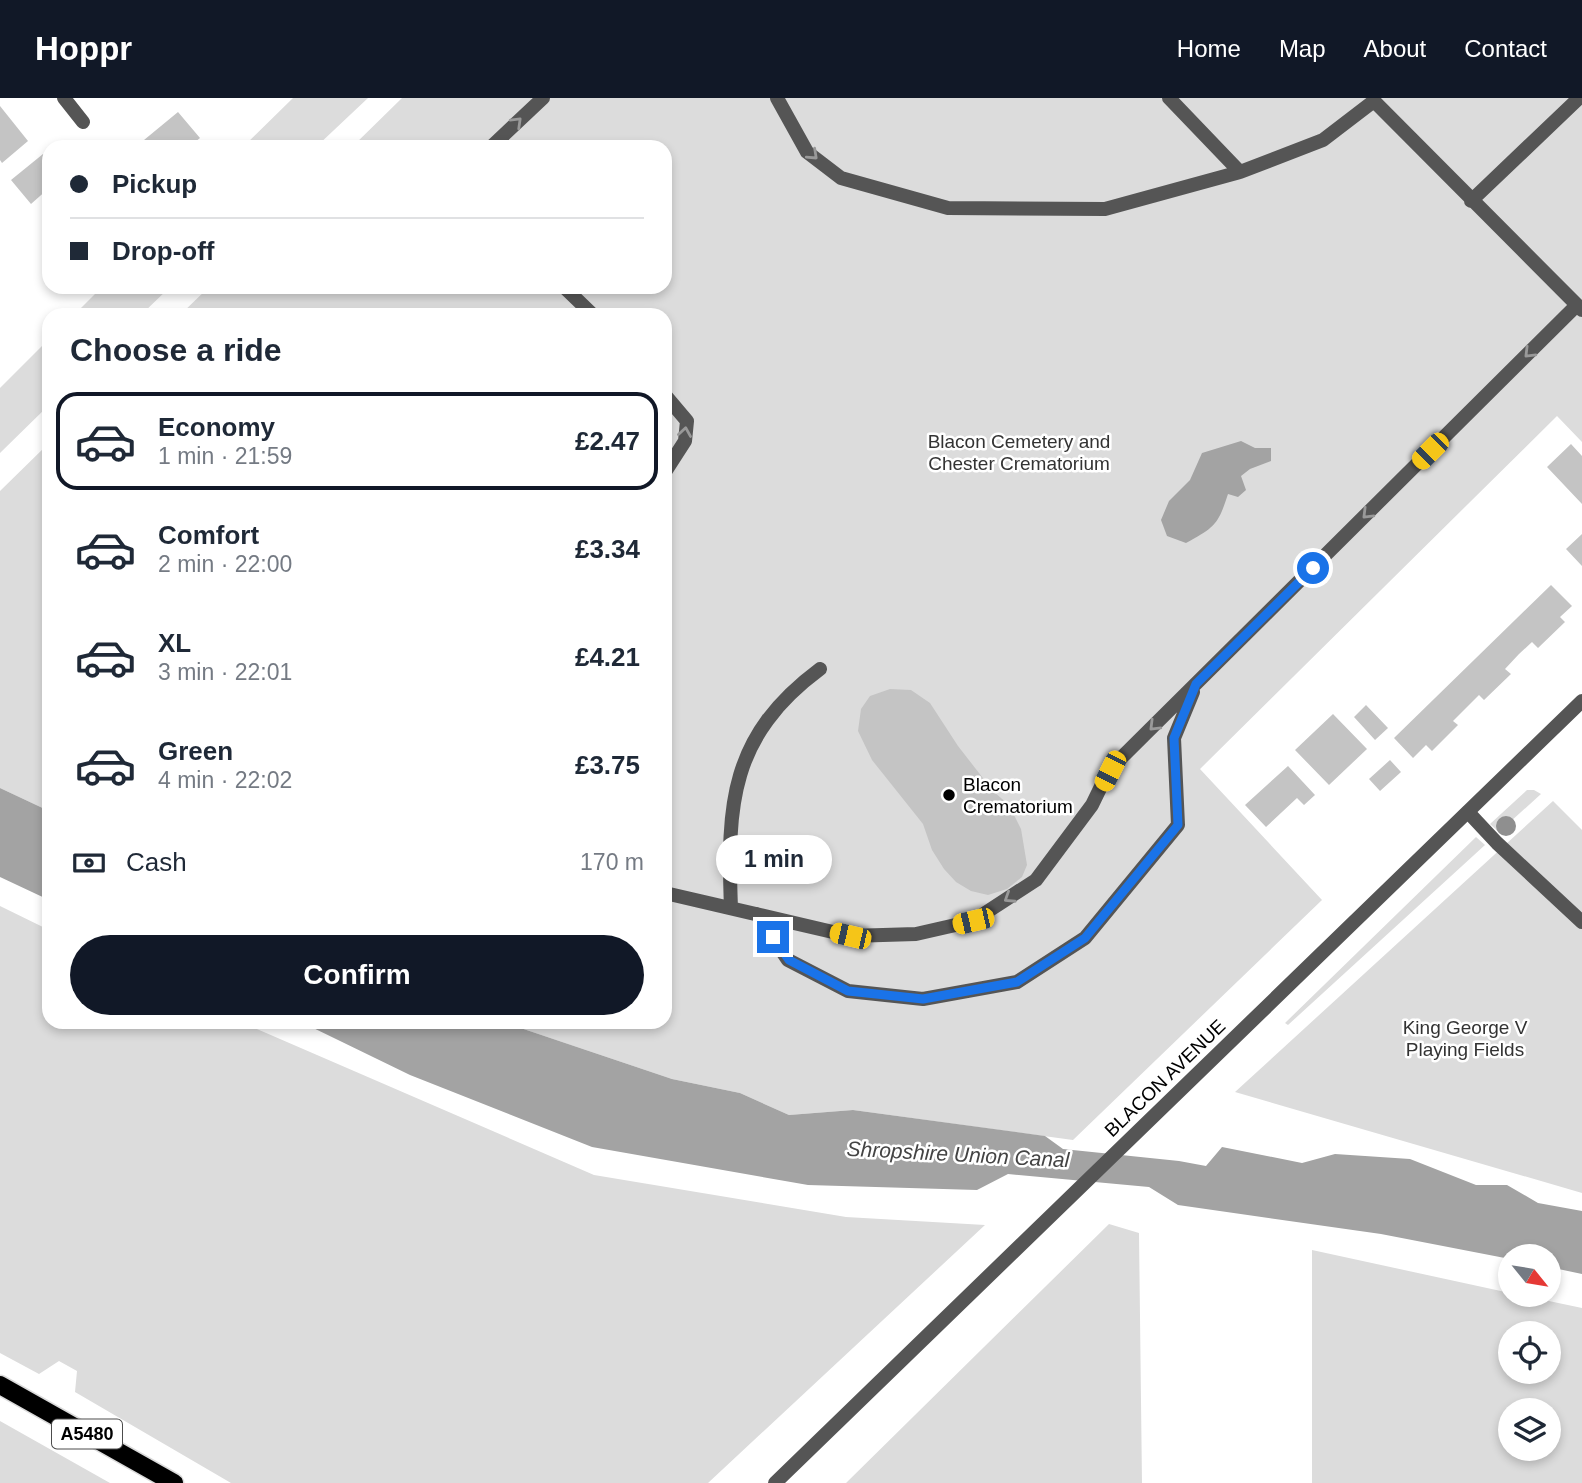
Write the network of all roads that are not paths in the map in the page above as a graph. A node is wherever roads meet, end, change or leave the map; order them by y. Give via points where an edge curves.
1 (64, 98) edge
2 (543, 98) edge
3 (777, 98) edge
4 (1169, 98) edge
5 (1579, 98) edge
6 (1373, 100) edge
7 (83, 122) dead end
8 (498, 140) edge
9 (1240, 172) junction
10 (1471, 201) junction
11 (572, 294) edge
12 (586, 308) edge
13 (1579, 308) edge
14 (672, 403) edge
15 (672, 461) edge
16 (820, 669) dead end
17 (1196, 684) junction
18 (1582, 701) edge
19 (1468, 812) junction
20 (672, 895) edge
21 (731, 908) junction
22 (757, 914) junction
23 (1582, 922) edge
24 (0, 1385) edge
25 (174, 1483) edge
26 (775, 1483) edge

1 - 7 street
8 -> 2 street
3 -> 9 street via 807,152 841,178 948,208 1105,209
4 - 9 street
5 - 10 street
6 - 9 street via 1323,140
6 - 10 street
10 - 13 street
11 - 12 street
13 -> 17 street
15 -> 14 street via 685,441 687,421
16 - 21 street via 792,691 755,738 741,768 728,846
17 -> 22 street via 1110,771 1092,805 1036,880 973,921 916,934 850,936
17 - 22 street via 1174,738 1178,825 1085,938 1017,982 923,999 848,991 789,960
18 - 19 street, BLACON AVENUE
19 - 23 street
19 - 26 street, BLACON AVENUE
20 - 21 street
21 - 22 street
24 - 25 main road, A5480

